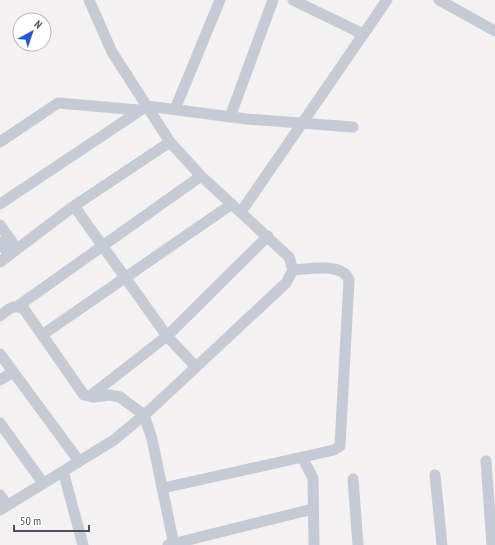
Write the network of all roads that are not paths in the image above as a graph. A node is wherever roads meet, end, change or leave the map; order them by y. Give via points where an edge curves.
1 (89, 0) edge
2 (220, 0) edge
3 (273, 0) edge
4 (293, 0) edge
5 (439, 0) edge
6 (382, 2) edge
7 (495, 31) edge
8 (363, 34) junction
9 (143, 108) junction
10 (175, 109) junction
11 (230, 116) junction
12 (303, 122) junction
13 (353, 127) dead end
14 (0, 142) edge
15 (170, 142) junction
16 (201, 176) junction
17 (0, 204) edge
18 (232, 204) junction
19 (74, 206) junction
20 (241, 212) junction
21 (0, 225) edge
22 (268, 236) junction
23 (0, 242) edge
24 (101, 245) junction
25 (13, 252) junction
26 (0, 262) edge
27 (293, 270) junction
28 (125, 279) junction
29 (18, 306) junction
30 (0, 316) edge
31 (42, 335) junction
32 (168, 336) junction
33 (0, 354) edge
34 (196, 366) junction
35 (13, 372) junction
36 (0, 380) edge
37 (90, 396) junction
38 (144, 415) junction
39 (0, 423) edge
40 (302, 457) junction
41 (79, 461) junction
42 (486, 461) dead end
43 (63, 471) junction
44 (435, 475) dead end
45 (353, 479) dead end
46 (43, 483) junction
47 (162, 488) junction
48 (0, 495) edge
49 (4, 507) edge
50 (313, 509) junction
51 (83, 545) edge
52 (172, 545) edge
53 (314, 545) edge
54 (358, 545) edge
55 (442, 545) edge
56 (492, 545) edge

1 - 9 street via 112,52
2 - 10 street
3 - 11 street
4 - 8 street
5 - 7 street
6 - 8 street
8 - 12 street
9 - 10 street
9 - 14 street via 58,103
9 - 15 street
9 - 17 street
10 - 11 street
11 - 12 street
12 - 13 street
12 - 20 street
15 - 16 street
15 - 19 street
16 - 18 street
16 - 24 street
18 - 20 street
18 - 28 street
19 - 24 street
19 - 25 street
20 - 22 street
21 - 25 street
22 - 27 street via 289,257
22 - 32 street
23 - 25 street
24 - 28 street
24 - 29 street
25 - 26 street
27 - 34 street via 286,283
27 - 40 street via 337,268 349,280 340,446 334,450
28 - 31 street
28 - 32 street
29 - 30 street via 10,308
29 - 31 street via 24,309
31 - 37 street via 79,390
32 - 34 street
32 - 37 street
33 - 35 street
34 - 38 street
35 - 36 street
35 - 41 street
37 - 38 street via 120,397
38 - 41 street via 114,440
38 - 47 street via 152,439
39 - 46 street
40 - 47 street
40 - 50 street via 313,478
41 - 43 street
42 - 56 street
43 - 46 street
43 - 51 street
44 - 55 street
45 - 54 street
46 - 49 street
47 - 52 street
48 - 49 street
50 - 52 street
50 - 53 street

